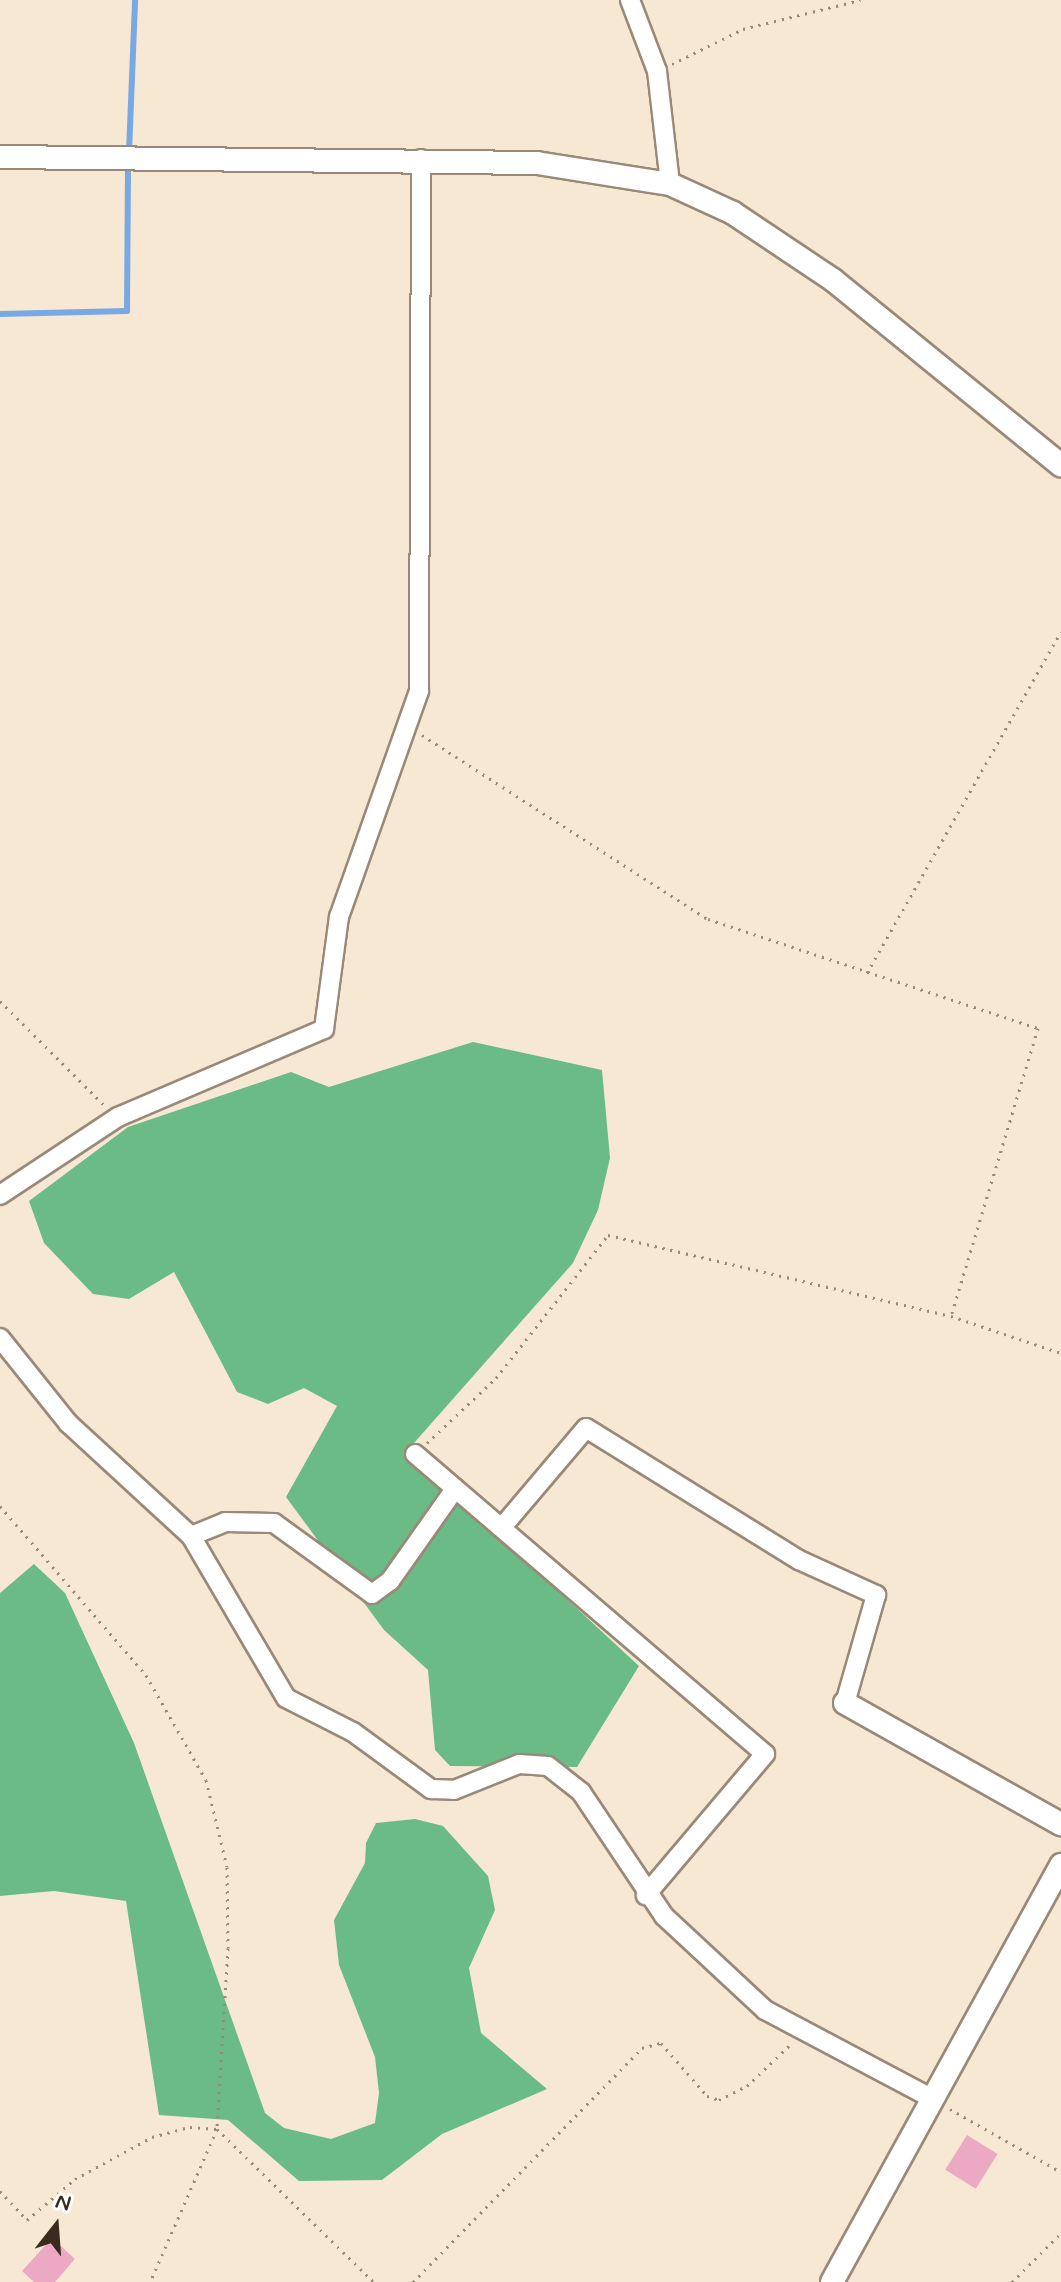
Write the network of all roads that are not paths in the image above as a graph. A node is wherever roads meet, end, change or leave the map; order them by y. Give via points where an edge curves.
1 (630, 0) edge
2 (0, 157) edge
3 (421, 159) junction
4 (670, 184) junction
5 (1061, 465) edge
6 (0, 1195) edge
7 (0, 1338) edge
8 (415, 1454) road end
9 (455, 1489) junction
10 (503, 1526) junction
11 (191, 1536) junction
12 (845, 1703) joint
13 (1061, 1824) edge
14 (1061, 1865) edge
15 (646, 1895) junction
16 (933, 2099) junction
17 (832, 2282) edge

1 - 4 street via 657,71
2 - 3 street
3 - 4 street via 537,163
3 - 6 street via 419,691 339,917 324,1029 118,1117
4 - 5 street via 733,213 833,280
7 - 11 street via 68,1423
8 - 9 street
9 - 10 street
9 - 11 street via 390,1581 372,1594 274,1523 225,1522
10 - 12 street via 586,1428 799,1560 876,1595
10 - 15 street via 765,1754
11 - 15 street via 245,1634 286,1698 301,1710 353,1732 431,1789 454,1790 519,1764 548,1766 581,1792
12 - 13 street
14 - 16 street
15 - 16 street via 765,2010
16 - 17 street

